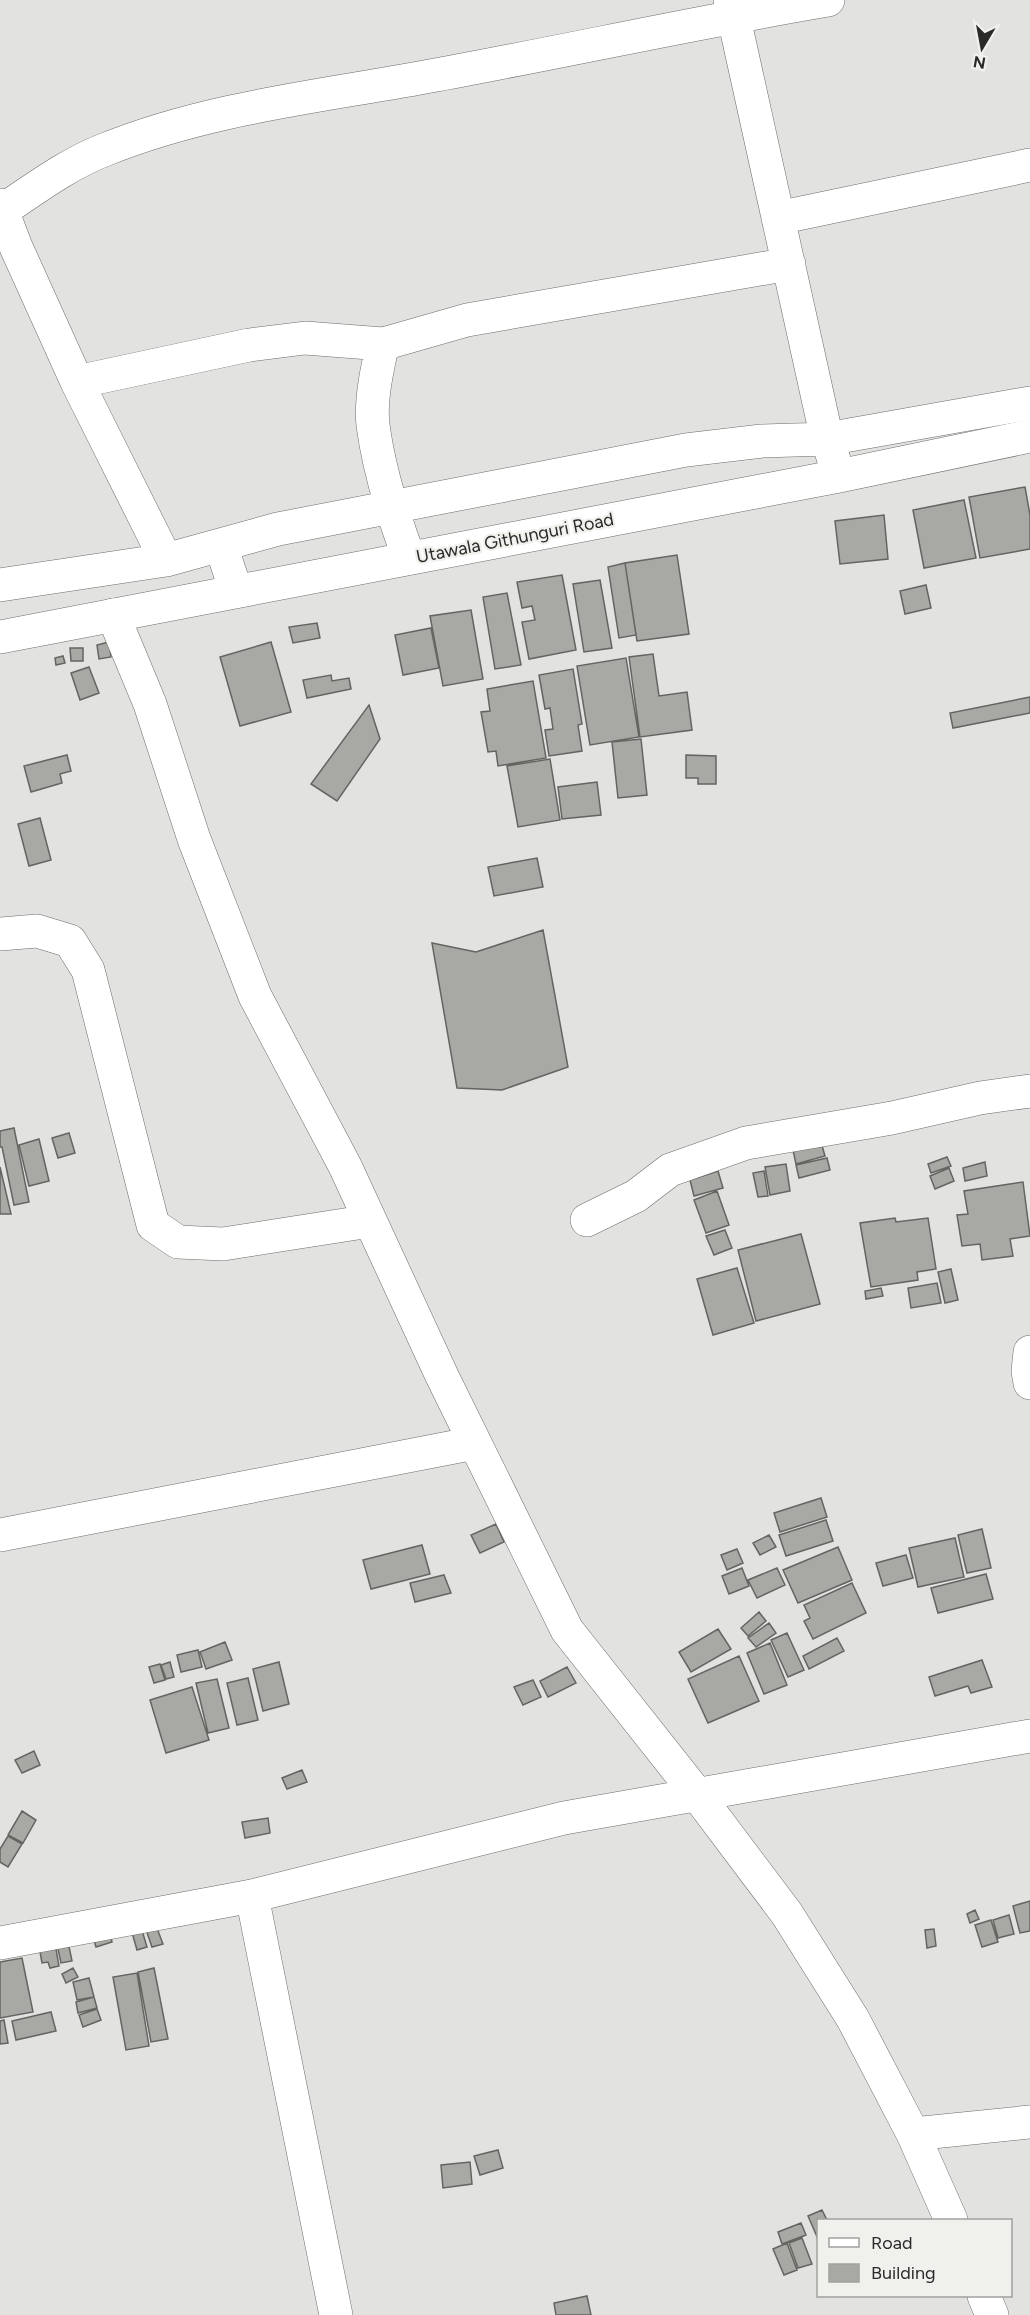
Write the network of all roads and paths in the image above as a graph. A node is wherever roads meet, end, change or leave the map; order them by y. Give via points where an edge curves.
1 (828, 0) edge
2 (731, 8) edge
3 (1030, 165) edge
4 (2, 208) edge
5 (778, 218) junction
6 (789, 264) junction
7 (383, 344) junction
8 (77, 382) junction
9 (1030, 403) edge
10 (1030, 436) edge
11 (827, 439) junction
12 (838, 476) junction
13 (391, 508) junction
14 (221, 546) junction
15 (409, 558) junction
16 (166, 560) junction
17 (0, 585) edge
18 (236, 591) junction
19 (113, 615) junction
20 (0, 637) edge
21 (0, 934) edge
22 (1030, 1091) edge
23 (587, 1220) dead end
24 (370, 1221) junction
25 (1030, 1352) edge
26 (1030, 1383) edge
27 (475, 1443) junction
28 (0, 1535) edge
29 (1030, 1736) edge
30 (696, 1793) junction
31 (252, 1896) junction
32 (0, 1943) edge
33 (1030, 2122) edge
34 (913, 2134) junction
35 (951, 2219) edge
36 (985, 2297) edge
37 (336, 2315) edge
38 (992, 2315) edge

1 - 2 street
2 - 4 street via 437,75 206,117 104,150
2 - 5 street
3 - 5 street
4 - 8 street
5 - 6 street
6 - 7 street via 467,320
6 - 11 street
7 - 8 street via 305,338 249,345
7 - 13 street via 376,372 373,423
8 - 16 street
9 - 11 street
10 - 12 street, Utawala Githunguri Road
11 - 12 street
11 - 13 street via 762,441 686,450
12 - 15 street, Utawala Githunguri Road
13 - 14 street via 278,529
13 - 15 street
14 - 16 street
14 - 18 street
15 - 18 street, Utawala Githunguri Road
16 - 17 street
18 - 19 street, Utawala Githunguri Road
19 - 20 street, Utawala Githunguri Road
19 - 24 street via 150,704 194,839 255,996
21 - 24 street via 37,931 70,941 88,970 153,1225 178,1242 223,1244
22 - 23 street via 746,1143 670,1170 636,1196
24 - 27 street
25 - 26 street
27 - 28 street
27 - 30 street via 567,1630
29 - 30 street
30 - 31 street via 564,1818
30 - 34 street via 787,1914 854,2019
31 - 32 street
31 - 37 street
33 - 34 street
34 - 35 street
36 - 38 street

